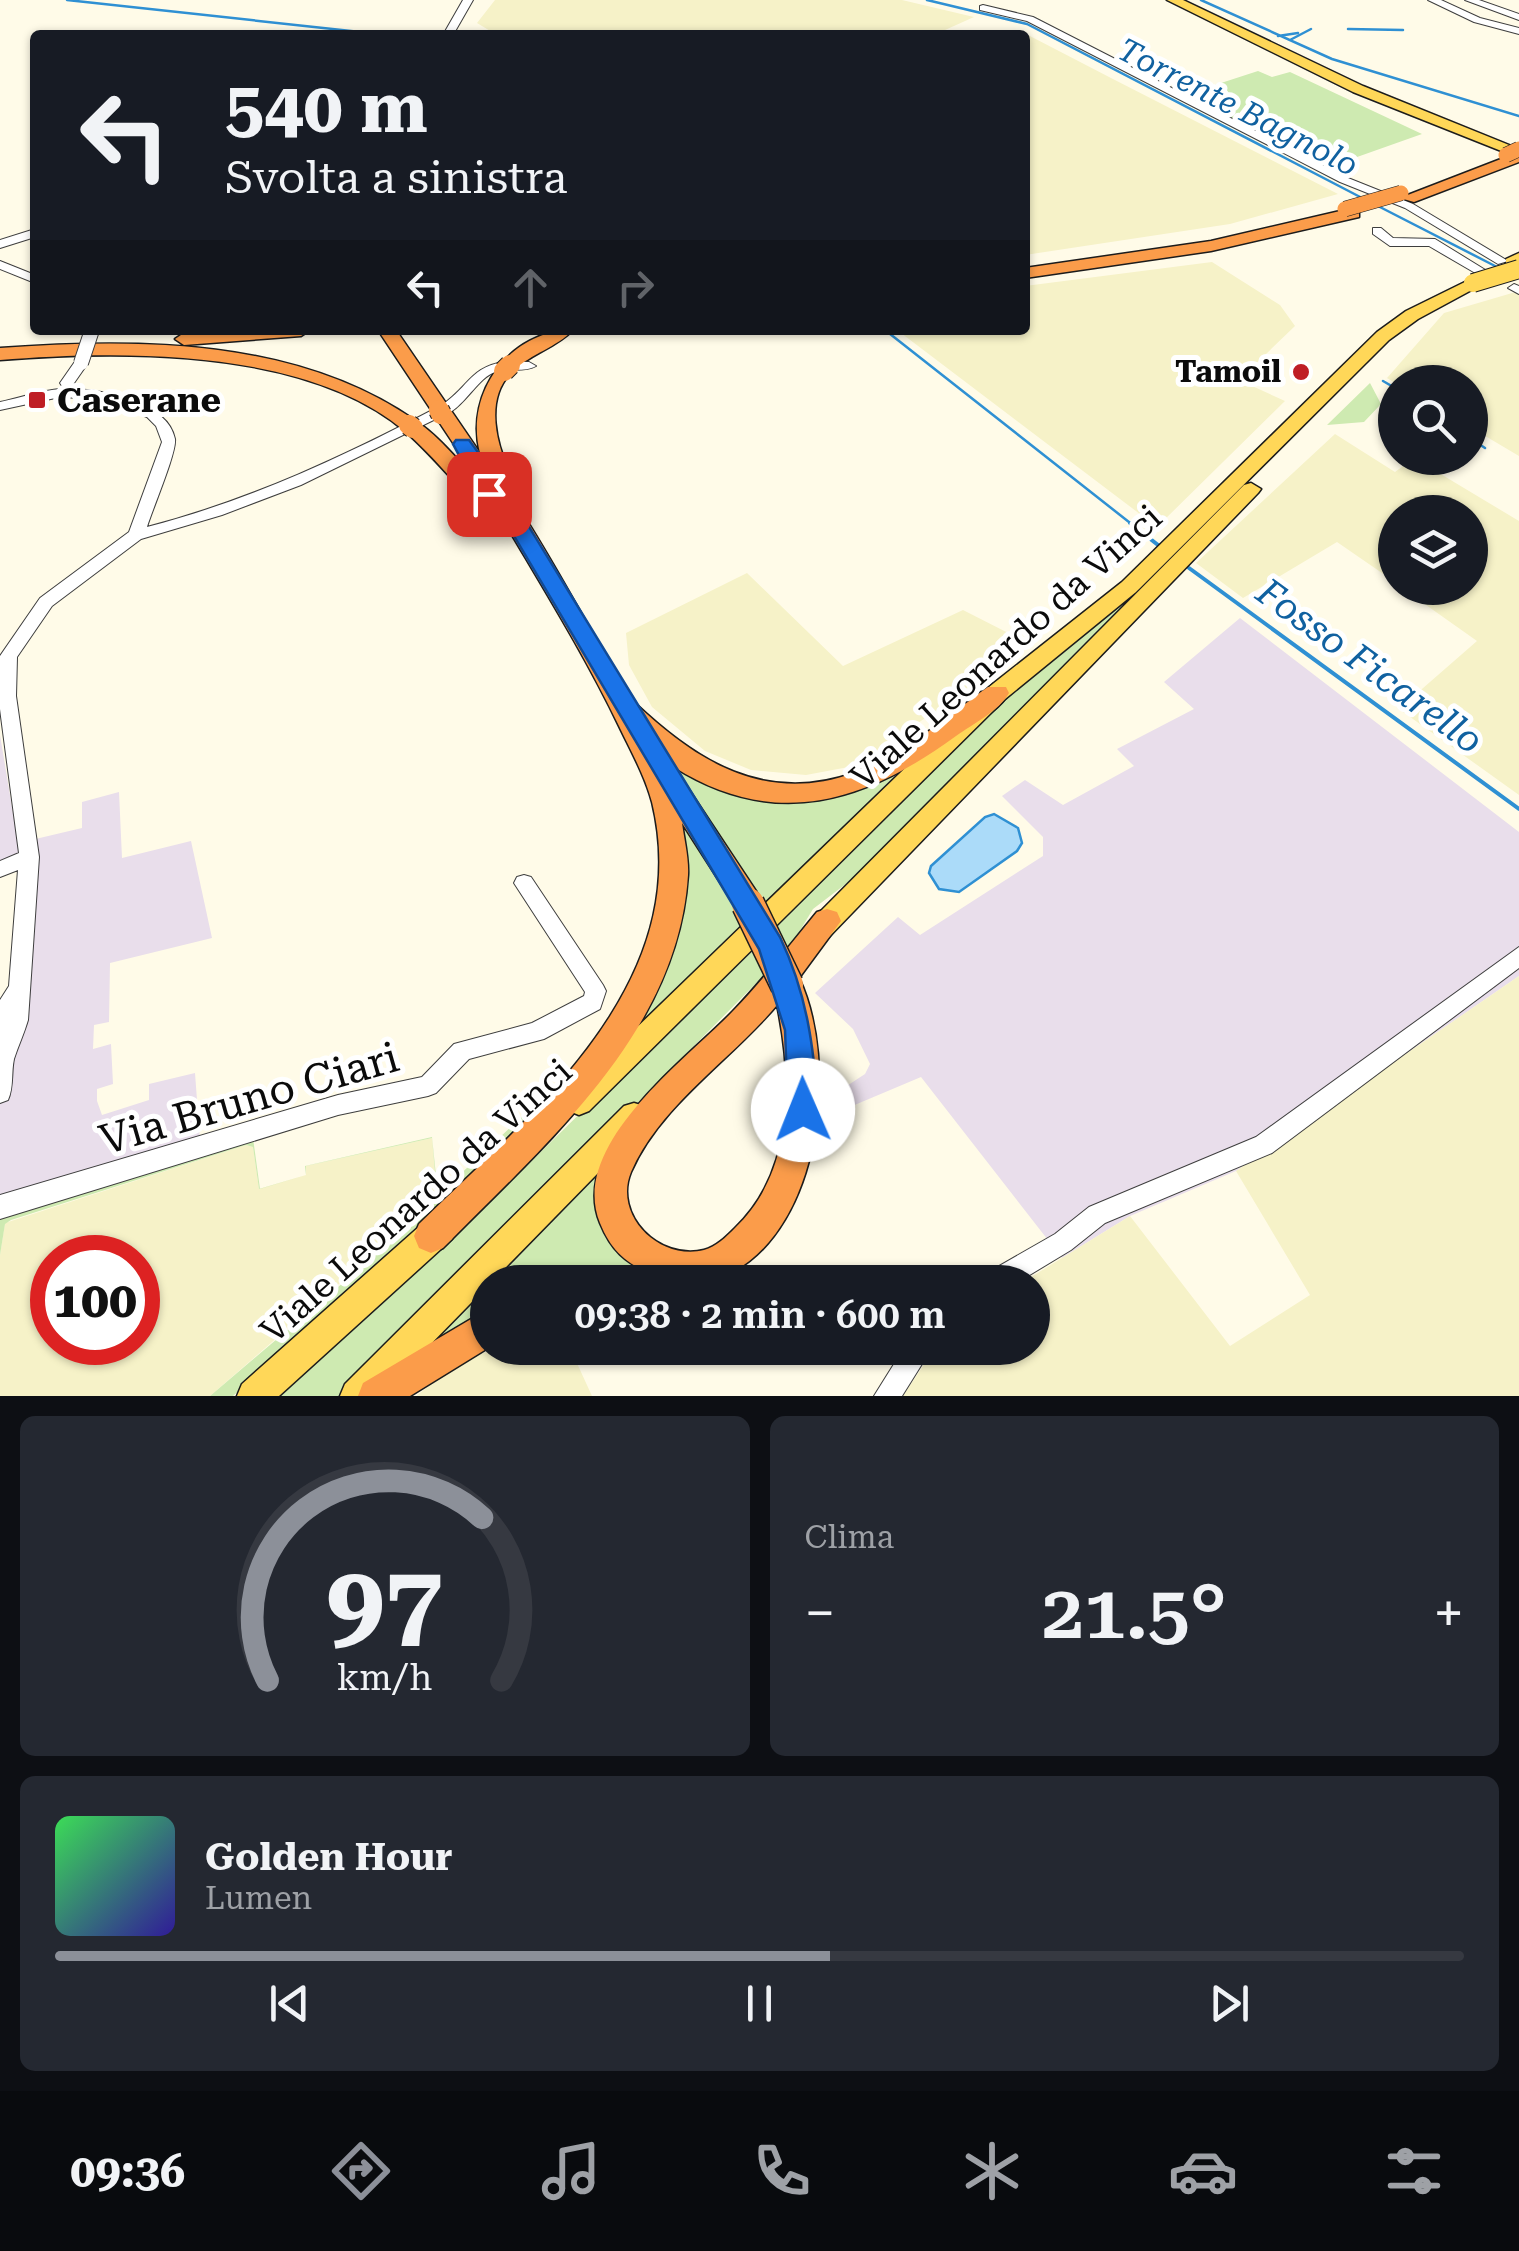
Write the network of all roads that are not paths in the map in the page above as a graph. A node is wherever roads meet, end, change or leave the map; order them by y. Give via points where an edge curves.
1 (468, 0) edge
2 (1172, 0) edge
3 (1433, 0) edge
4 (1470, 0) edge
5 (983, 8) dead end
6 (1519, 17) edge
7 (451, 30) edge
8 (1519, 31) edge
9 (1516, 155) edge
10 (1377, 231) dead end
11 (30, 235) edge
12 (0, 244) edge
13 (0, 265) edge
14 (1030, 268) edge
15 (1513, 275) edge
16 (30, 277) edge
17 (1477, 277) junction
18 (90, 335) edge
19 (160, 335) edge
20 (238, 335) edge
21 (557, 335) edge
22 (391, 336) edge
23 (0, 350) edge
24 (52, 350) junction
25 (515, 367) junction
26 (72, 387) junction
27 (0, 406) edge
28 (136, 535) junction
29 (527, 547) junction
30 (997, 693) junction
31 (620, 700) junction
32 (30, 857) junction
33 (0, 869) edge
34 (524, 883) dead end
35 (827, 921) junction
36 (1519, 956) edge
37 (19, 988) junction
38 (0, 1018) edge
39 (4, 1050) edge
40 (0, 1094) edge
41 (0, 1208) edge
42 (431, 1236) junction
43 (666, 1265) edge
44 (712, 1265) edge
45 (1025, 1265) edge
46 (470, 1338) edge
47 (908, 1365) edge
48 (254, 1396) edge
49 (357, 1396) edge
50 (376, 1396) edge
51 (887, 1396) edge

1 - 7 street
2 - 9 main road
3 - 8 street
4 - 6 street
5 - 15 street via 1030,19 1328,172 1409,206
9 - 14 highway, bridge via 1404,195 1211,246
10 - 17 street via 1390,242 1431,242
11 - 12 street
13 - 16 street
15 - 17 main road, Viale Leonardo da Vinci, bridge
15 - 35 main road, Viale Leonardo da Vinci via 1443,307 1388,350
17 - 30 main road, Viale Leonardo da Vinci via 1384,336 1128,587
18 - 26 street, bridge
19 - 23 highway
20 - 24 highway
21 - 25 highway
22 - 29 highway
23 - 24 highway
24 - 29 highway via 163,349 253,360 337,385 411,426
25 - 28 street via 480,373 448,407 248,503
25 - 29 highway via 488,398 483,424
26 - 27 street
26 - 28 street via 152,414 169,437
28 - 32 street via 46,602 9,656 6,696
29 - 31 highway
30 - 31 highway via 887,769 833,790 800,793 711,776 672,752
30 - 42 main road, Viale Leonardo da Vinci via 650,1034
31 - 42 highway via 665,804 675,863 668,932 648,986 591,1070
31 - 44 highway, bridge via 746,898 788,985 804,1073 790,1175 757,1230
32 - 33 street
32 - 37 street
34 - 41 street, Via Bruno Ciari via 596,991 593,1002 536,1032 462,1052 424,1087 338,1106
35 - 43 highway via 744,1020 647,1119 616,1162 610,1194 616,1226 636,1250
35 - 49 main road, Viale Leonardo da Vinci
36 - 45 street via 1264,1145 1097,1215
37 - 38 street
37 - 39 street
39 - 40 street
42 - 48 main road, Viale Leonardo da Vinci
46 - 50 highway
47 - 51 street

